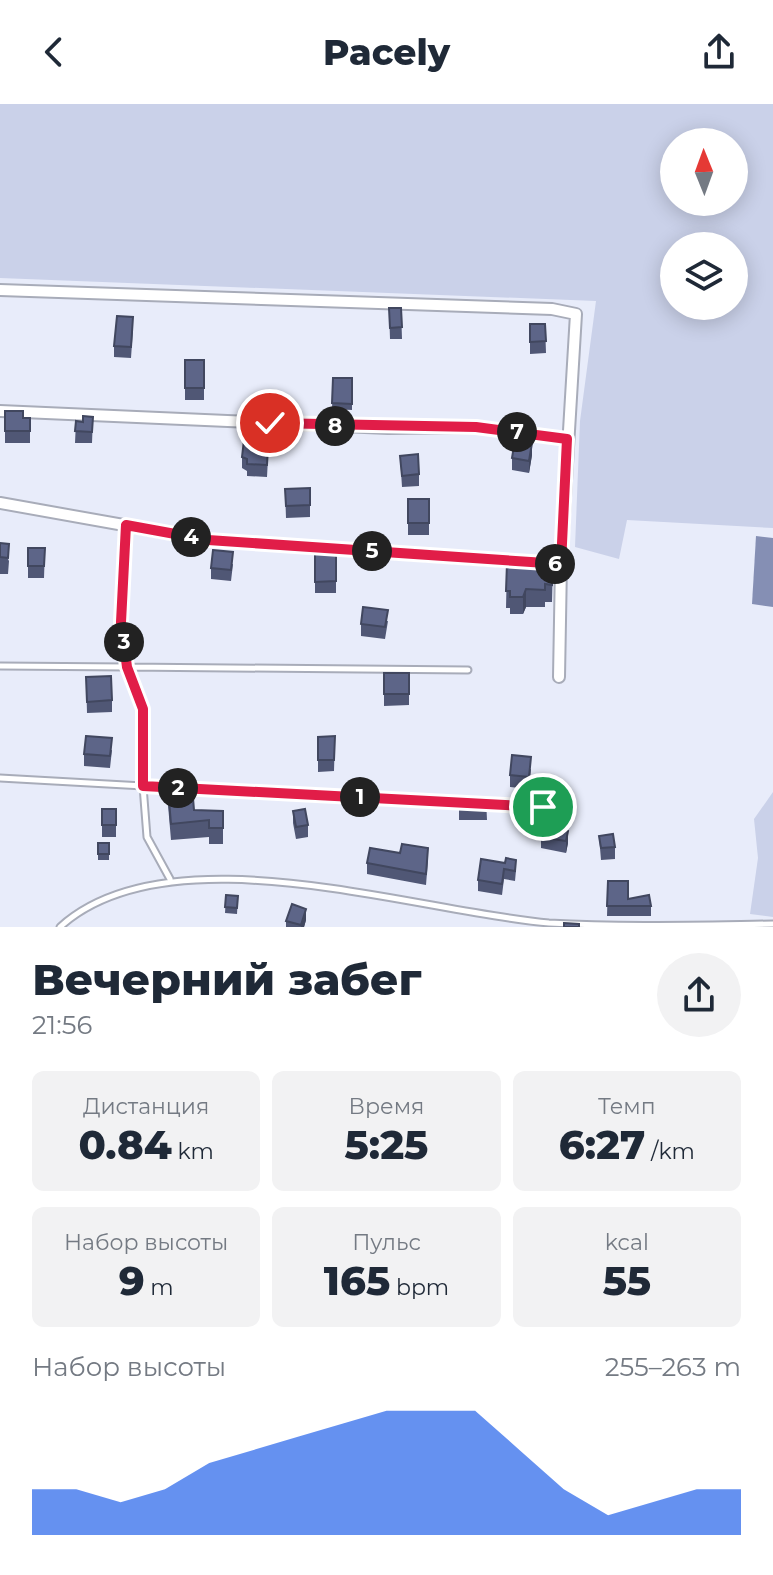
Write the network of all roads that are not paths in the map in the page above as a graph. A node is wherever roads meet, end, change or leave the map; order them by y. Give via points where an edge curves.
1 (0, 290) edge
2 (0, 411) edge
3 (567, 439) junction
4 (0, 503) edge
5 (126, 525) junction
6 (561, 564) junction
7 (0, 666) edge
8 (127, 667) junction
9 (468, 670) dead end
10 (559, 677) dead end
11 (0, 778) edge
12 (143, 786) junction
13 (543, 807) dead end
14 (171, 880) junction
15 (773, 924) edge
16 (618, 926) edge
17 (60, 927) edge

1 - 3 street via 576,314
2 - 3 street via 476,427
3 - 6 street
4 - 5 street
5 - 6 street via 208,540
5 - 8 lane via 121,622
6 - 10 street
7 - 8 lane
8 - 9 lane
8 - 12 lane via 143,709
11 - 12 lane
12 - 13 lane
12 - 14 lane via 147,837
14 - 16 lane via 314,883 547,923
14 - 17 lane via 86,907
15 - 16 lane

